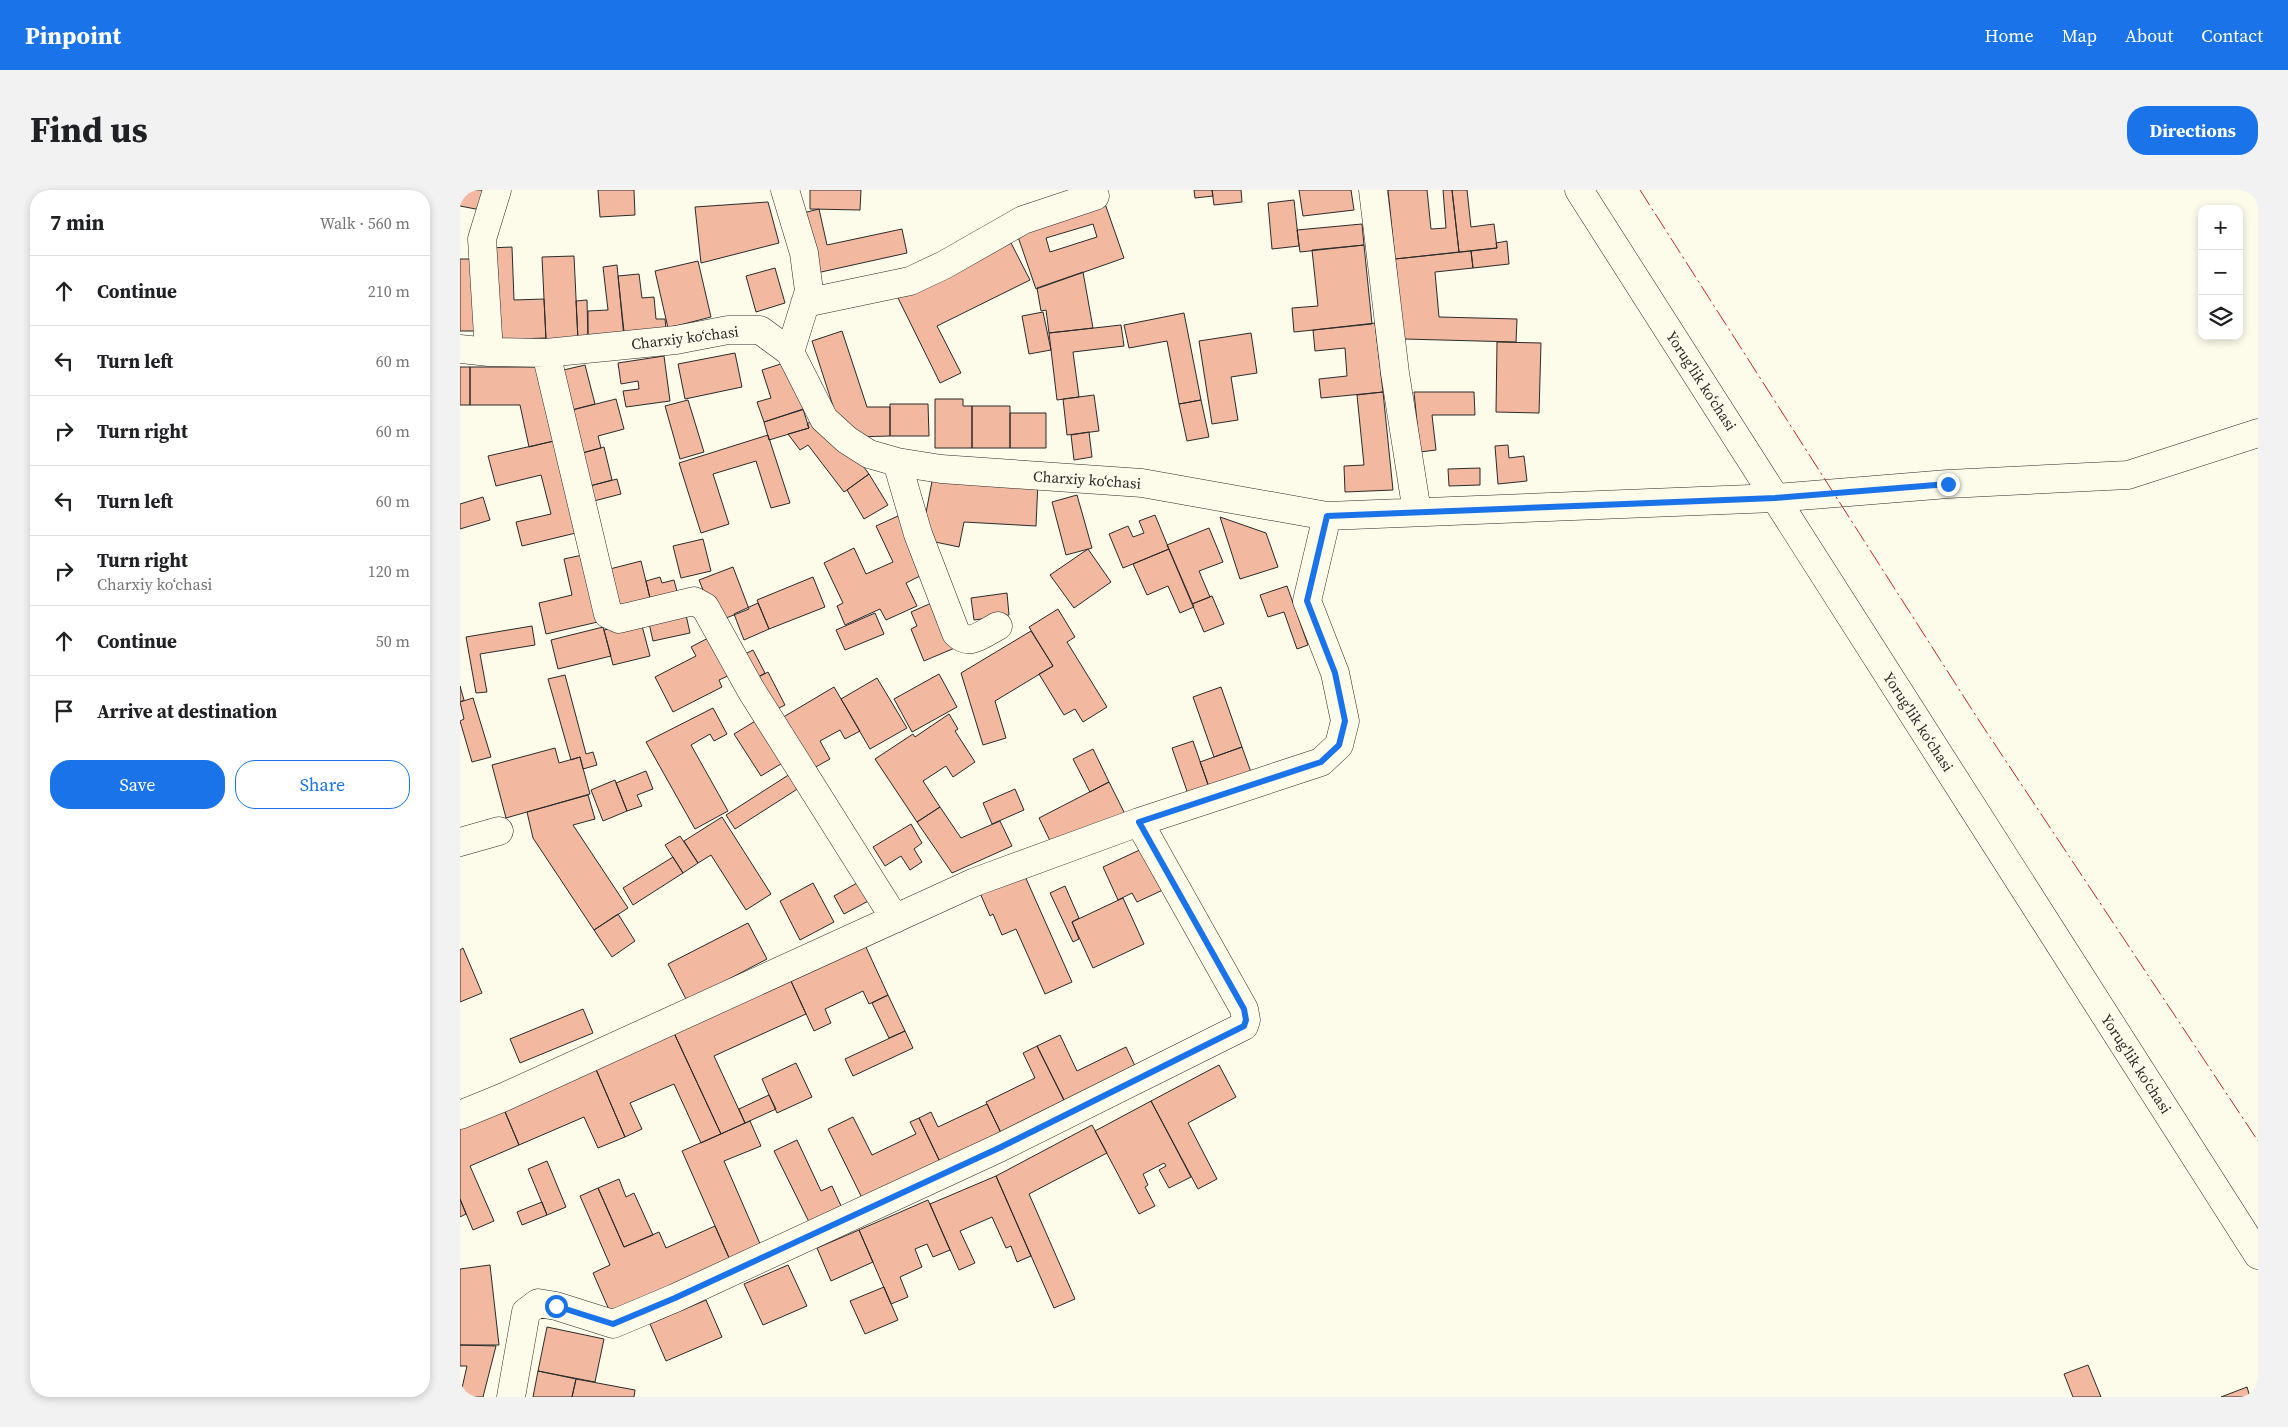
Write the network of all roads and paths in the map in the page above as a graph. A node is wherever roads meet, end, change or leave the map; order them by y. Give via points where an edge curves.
1 (497, 190) edge
2 (785, 190) edge
3 (1373, 190) edge
4 (1579, 190) edge
5 (1095, 196) dead end
6 (806, 303) junction
7 (460, 349) edge
8 (489, 352) junction
9 (790, 352) junction
10 (546, 353) junction
11 (2258, 433) edge
12 (897, 462) junction
13 (1775, 498) junction
14 (1417, 512) junction
15 (1327, 516) junction
16 (998, 626) dead end
17 (1139, 822) junction
18 (499, 831) dead end
19 (460, 842) edge
20 (895, 918) junction
21 (460, 1115) edge
22 (2258, 1255) edge
23 (511, 1397) edge

1 - 8 street via 482,239
2 - 6 street via 804,253 809,291
3 - 14 street via 1395,373
4 - 13 street, Yorug'lik koʻchasi
5 - 6 street via 1023,220 910,281
6 - 9 street
7 - 8 street, Charxiy koʻchasi
8 - 10 street, Charxiy koʻchasi
9 - 10 street, Charxiy koʻchasi via 760,330 728,330 676,340
9 - 12 street, Charxiy koʻchasi via 824,419 869,454
10 - 20 street via 608,614 619,619 694,601 705,607 751,690
11 - 13 street, Charxiy koʻchasi via 2128,475 1948,484
12 - 15 street, Charxiy koʻchasi via 942,469 1142,483
12 - 16 street via 918,534 956,633 962,640 969,641
13 - 14 street, Charxiy koʻchasi
13 - 22 street, Yorug'lik koʻchasi
14 - 15 street, Charxiy koʻchasi
15 - 17 street via 1307,601 1335,673 1345,721 1339,745 1321,762
17 - 20 street via 975,882
17 - 23 street via 1244,1009 1244,1026 990,1153 613,1324 538,1303 526,1312
18 - 19 street
20 - 21 street

